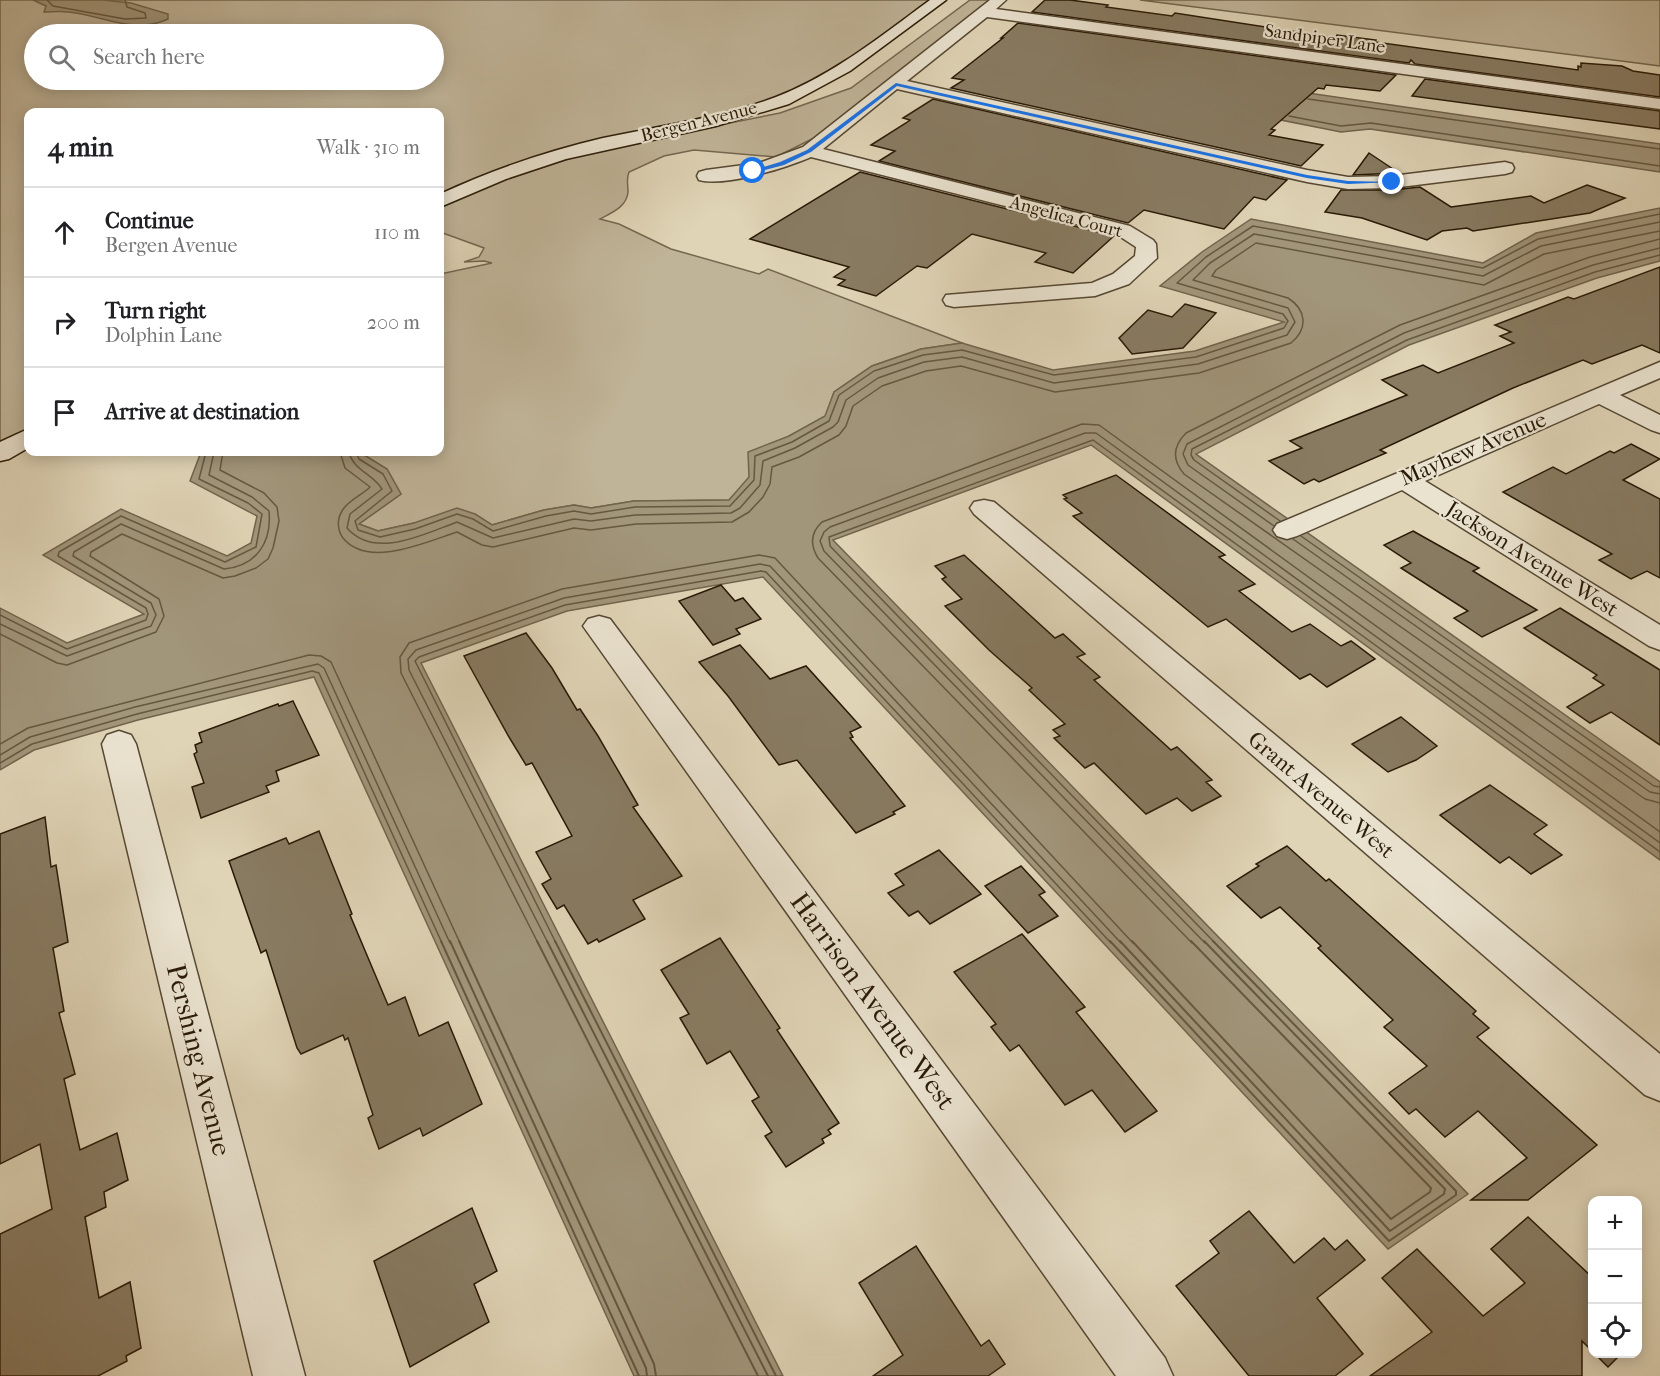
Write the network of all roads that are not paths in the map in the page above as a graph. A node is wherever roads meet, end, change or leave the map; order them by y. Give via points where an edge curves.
1 (939, 0) edge
2 (999, 0) edge
3 (985, 12) junction
4 (896, 84) junction
5 (1660, 104) edge
6 (809, 151) junction
7 (1505, 168) dead end
8 (706, 176) dead end
9 (444, 199) edge
10 (954, 300) dead end
11 (1660, 369) edge
12 (1600, 395) junction
13 (1660, 425) edge
14 (24, 439) edge
15 (0, 453) edge
16 (1403, 479) junction
17 (984, 508) dead end
18 (1287, 530) dead end
19 (599, 626) dead end
20 (1660, 639) edge
21 (118, 744) dead end
22 (1660, 1081) edge
23 (279, 1376) edge
24 (1147, 1376) edge

1 - 9 street, Bergen Avenue via 845,69 783,100 726,118 552,156
2 - 3 street
3 - 4 street
3 - 5 street, Sandpiper Lane
4 - 6 street
4 - 7 street via 1348,183 1392,182
6 - 8 street via 782,164
6 - 10 street, Angelica Court via 1124,230 1146,244 1146,258 1121,279 1095,289
11 - 12 street, Mayhew Avenue
12 - 13 street
12 - 16 street, Mayhew Avenue
14 - 15 street
16 - 18 street, Mayhew Avenue
16 - 20 street, Jackson Avenue West
17 - 22 street, Grant Avenue West
19 - 24 street, Harrison Avenue West
21 - 23 street, Pershing Avenue

